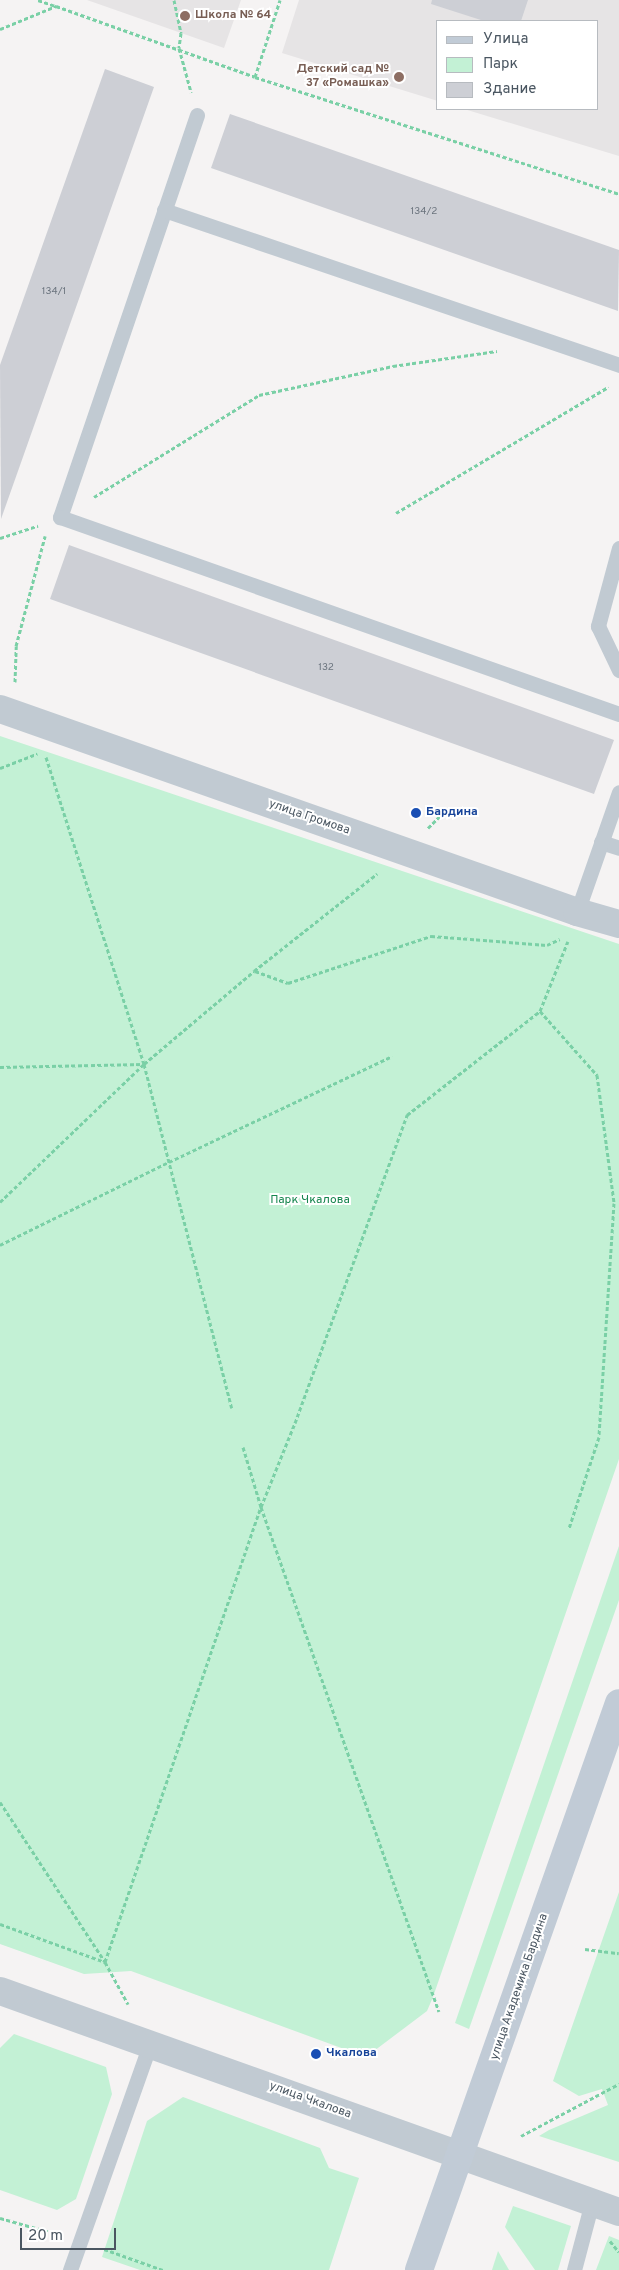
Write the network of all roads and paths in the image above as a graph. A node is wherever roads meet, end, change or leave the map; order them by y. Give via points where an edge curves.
1 (38, 0) edge
2 (174, 0) edge
3 (280, 0) edge
4 (56, 6) junction
5 (0, 29) edge
6 (179, 48) junction
7 (256, 77) junction
8 (197, 114) joint
9 (619, 194) edge
10 (164, 210) junction
11 (506, 349) dead end
12 (619, 364) edge
13 (610, 385) dead end
14 (396, 513) dead end
15 (54, 520) junction
16 (0, 538) edge
17 (619, 548) edge
18 (619, 670) edge
19 (7, 712) edge
20 (619, 714) edge
21 (0, 768) edge
22 (619, 792) edge
23 (447, 809) dead end
24 (601, 842) junction
25 (619, 848) edge
26 (404, 852) junction
27 (574, 922) junction
28 (619, 924) edge
29 (563, 937) dead end
30 (254, 971) junction
31 (540, 1011) junction
32 (392, 1056) dead end
33 (144, 1064) junction
34 (0, 1066) edge
35 (169, 1162) junction
36 (0, 1202) edge
37 (0, 1245) edge
38 (232, 1408) dead end
39 (243, 1447) dead end
40 (261, 1506) junction
41 (569, 1528) dead end
42 (619, 1703) edge
43 (0, 1802) edge
44 (0, 1924) edge
45 (585, 1949) dead end
46 (619, 1953) edge
47 (105, 1962) junction
48 (1, 1995) edge
49 (439, 2012) dead end
50 (150, 2044) junction
51 (619, 2084) edge
52 (520, 2136) dead end
53 (460, 2155) junction
54 (592, 2202) junction
55 (619, 2212) edge
56 (0, 2218) edge
57 (80, 2241) junction
58 (152, 2268) edge
59 (70, 2270) edge
60 (163, 2270) edge
61 (419, 2270) edge
62 (574, 2270) edge

1 - 4 path
2 - 6 path via 181,33
3 - 7 path
4 - 5 path
4 - 6 path
6 - 7 path
6 - 8 path
7 - 9 path
8 - 10 lane
10 - 12 lane
10 - 15 lane
11 - 15 path via 393,366 259,395
13 - 14 path
15 - 16 path
15 - 19 path via 16,646
15 - 20 lane
17 - 18 lane via 598,626
19 - 26 street, улица Громова
21 - 33 path via 44,752
22 - 24 lane
23 - 26 path
24 - 25 lane
24 - 27 lane
26 - 27 street, улица Громова
26 - 30 path
27 - 28 street, улица Громова
27 - 31 path
29 - 30 path via 547,945 431,936 288,983
30 - 33 path
31 - 40 path via 407,1115
31 - 41 path via 597,1075 614,1203 599,1437
32 - 35 path
33 - 34 path
33 - 35 path
33 - 36 path
35 - 37 path
35 - 38 path
39 - 40 path
40 - 47 path
40 - 49 path
42 - 53 street, улица Академика Бардина
43 - 47 path
44 - 47 path
45 - 46 path
47 - 50 path
48 - 50 street, улица Чкалова
50 - 53 street, улица Чкалова
50 - 57 lane
51 - 52 path
53 - 54 street, улица Чкалова
53 - 61 street, улица Академика Бардина
54 - 55 street, улица Чкалова
54 - 62 lane
56 - 57 path
57 - 58 path
57 - 59 lane
58 - 60 path

